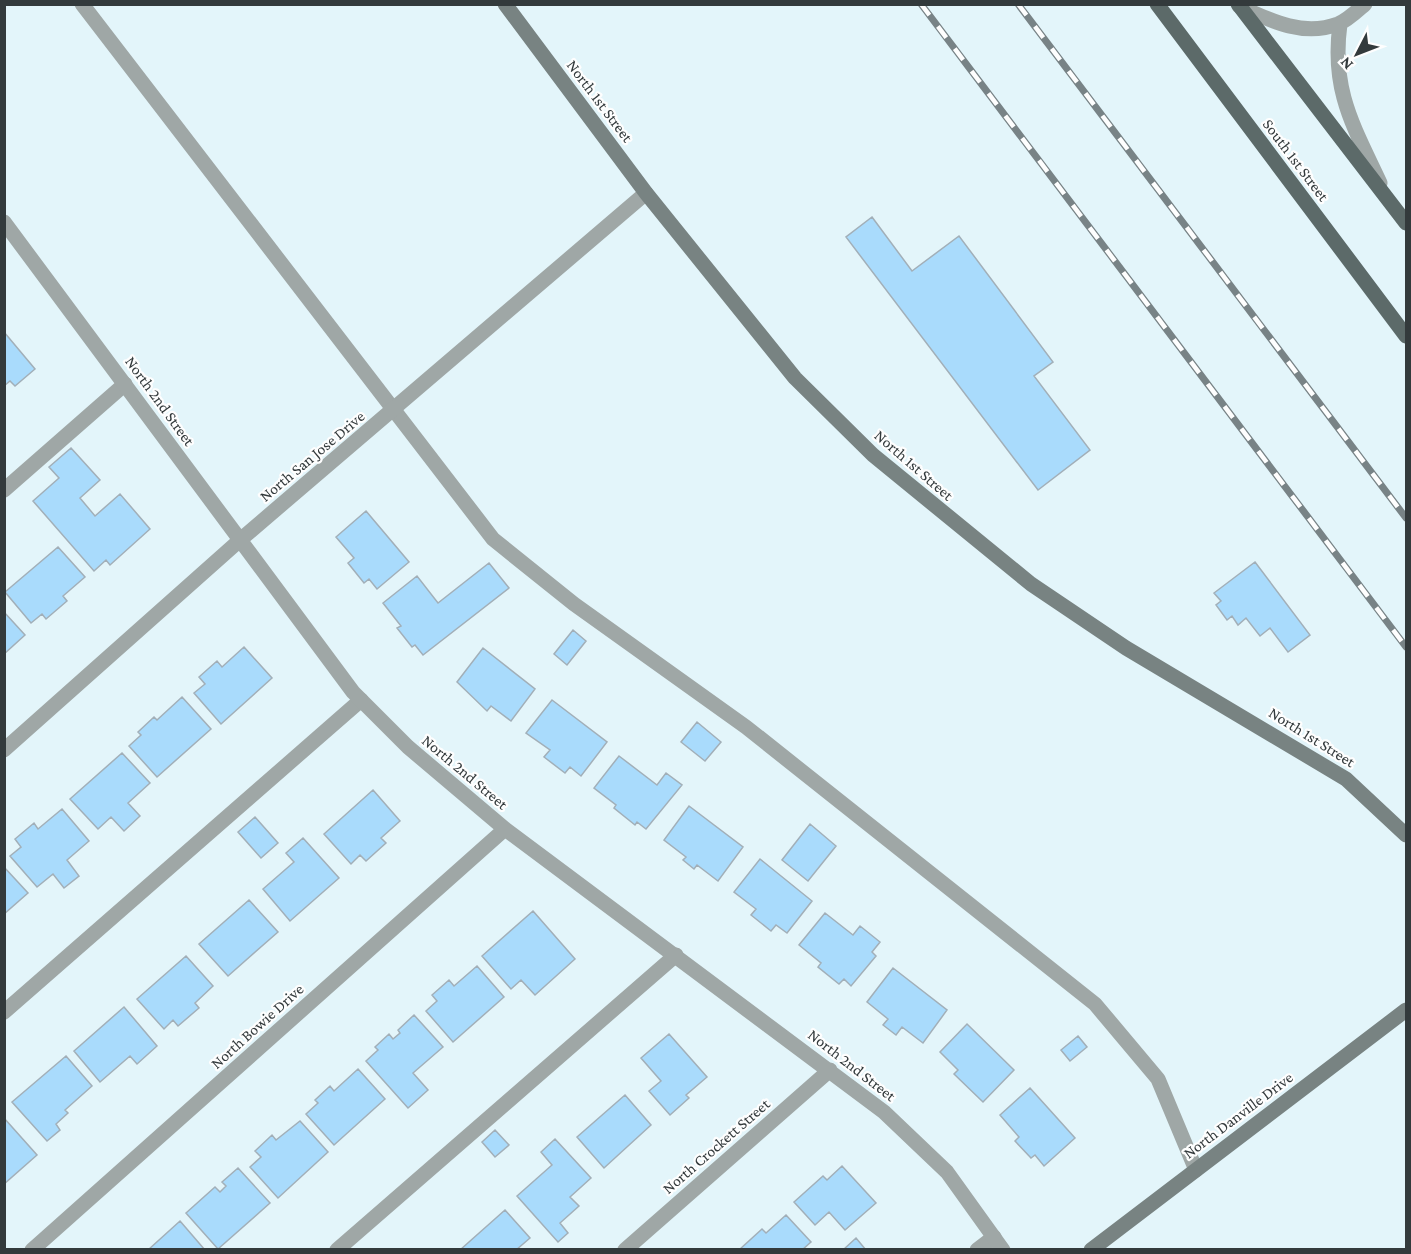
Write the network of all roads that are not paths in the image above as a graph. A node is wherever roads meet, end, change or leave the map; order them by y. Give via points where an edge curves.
1 (82, 4) edge
2 (505, 4) edge
3 (1157, 4) edge
4 (1365, 4) edge
5 (1238, 5) edge
6 (1340, 24) junction
7 (646, 193) junction
8 (1385, 196) junction
9 (1407, 223) edge
10 (5, 225) edge
11 (1407, 336) edge
12 (125, 384) junction
13 (393, 410) junction
14 (4, 490) edge
15 (240, 540) junction
16 (361, 700) junction
17 (4, 750) edge
18 (506, 829) junction
19 (1407, 835) edge
20 (676, 955) junction
21 (1407, 1010) edge
22 (4, 1012) edge
23 (830, 1070) junction
24 (1196, 1170) junction
25 (998, 1243) edge
26 (32, 1250) edge
27 (337, 1250) edge
28 (625, 1250) edge
29 (977, 1250) edge
30 (1091, 1250) edge

1 - 13 street
2 - 7 main road, North 1st Street
3 - 11 main road, South 1st Street
4 - 6 street
5 - 6 street via 1276,23 1308,30
5 - 8 main road
6 - 8 street via 1336,69 1346,111
7 - 13 street, North San Jose Drive
7 - 19 main road, North 1st Street via 795,378 906,483 1031,584 1126,648 1346,778
8 - 9 main road
10 - 12 street, North 2nd Street
12 - 14 street
12 - 15 street, North 2nd Street
13 - 15 street, North San Jose Drive
13 - 24 street via 493,539 574,604 746,727 1095,1004 1158,1079
15 - 16 street, North 2nd Street
15 - 17 street, North San Jose Drive
16 - 18 street, North 2nd Street via 408,747
16 - 22 street
18 - 20 street, North 2nd Street
18 - 26 street, North Bowie Drive
20 - 23 street, North 2nd Street
20 - 27 street
21 - 24 main road, North Danville Drive
23 - 25 street, North 2nd Street via 884,1112 947,1172
23 - 28 street, North Crockett Street
24 - 30 main road, North Danville Drive
25 - 29 street

